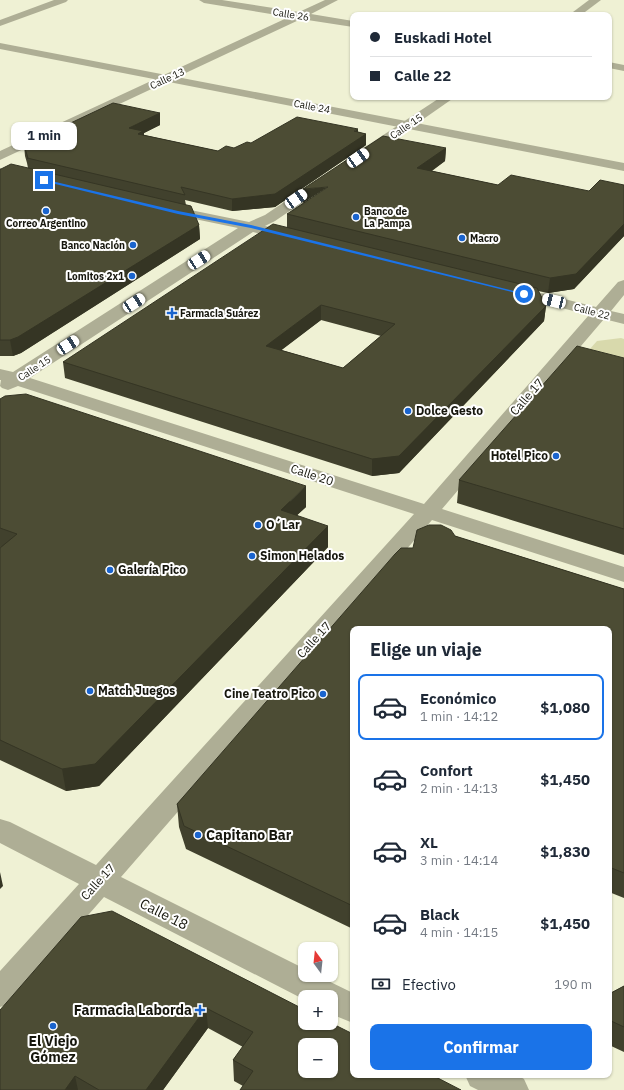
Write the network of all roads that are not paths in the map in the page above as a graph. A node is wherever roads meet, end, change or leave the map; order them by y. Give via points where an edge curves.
1 (63, 0) edge
2 (204, 0) edge
3 (333, 0) edge
4 (596, 0) edge
5 (578, 12) edge
6 (300, 15) junction
7 (0, 23) edge
8 (350, 23) edge
9 (0, 46) edge
10 (612, 66) edge
11 (624, 68) edge
12 (167, 78) junction
13 (446, 100) edge
14 (408, 125) junction
15 (0, 156) edge
16 (356, 160) edge
17 (624, 167) edge
18 (342, 168) edge
19 (155, 207) edge
20 (251, 226) junction
21 (305, 240) edge
22 (624, 284) edge
23 (499, 288) edge
24 (600, 312) junction
25 (624, 319) edge
26 (5, 381) edge
27 (428, 512) junction
28 (624, 575) edge
29 (0, 830) edge
30 (99, 880) junction
31 (314, 990) edge
32 (0, 993) edge
33 (338, 1002) edge
34 (350, 1008) edge
35 (488, 1078) edge
36 (512, 1090) edge

1 - 7 street
2 - 6 street, Calle 26
3 - 6 street, Calle 13
4 - 5 street
6 - 8 street, Calle 26
6 - 12 street, Calle 13
9 - 12 street, Calle 24
10 - 11 street
12 - 14 street, Calle 24
12 - 15 street, Calle 13
13 - 14 street, Calle 15
14 - 16 street, Calle 15
14 - 17 street, Calle 24
18 - 20 street, Calle 15 via 270,218
19 - 20 street
20 - 21 street
20 - 26 street, Calle 15
22 - 24 street, Calle 17
23 - 24 street, Calle 22
24 - 25 street, Calle 22
24 - 27 street, Calle 17
26 - 27 street, Calle 20
27 - 28 street, Calle 20
27 - 30 street, Calle 17
29 - 30 street, Calle 18
30 - 31 street, Calle 18
30 - 32 street, Calle 17
33 - 34 street, Calle 18
35 - 36 street

